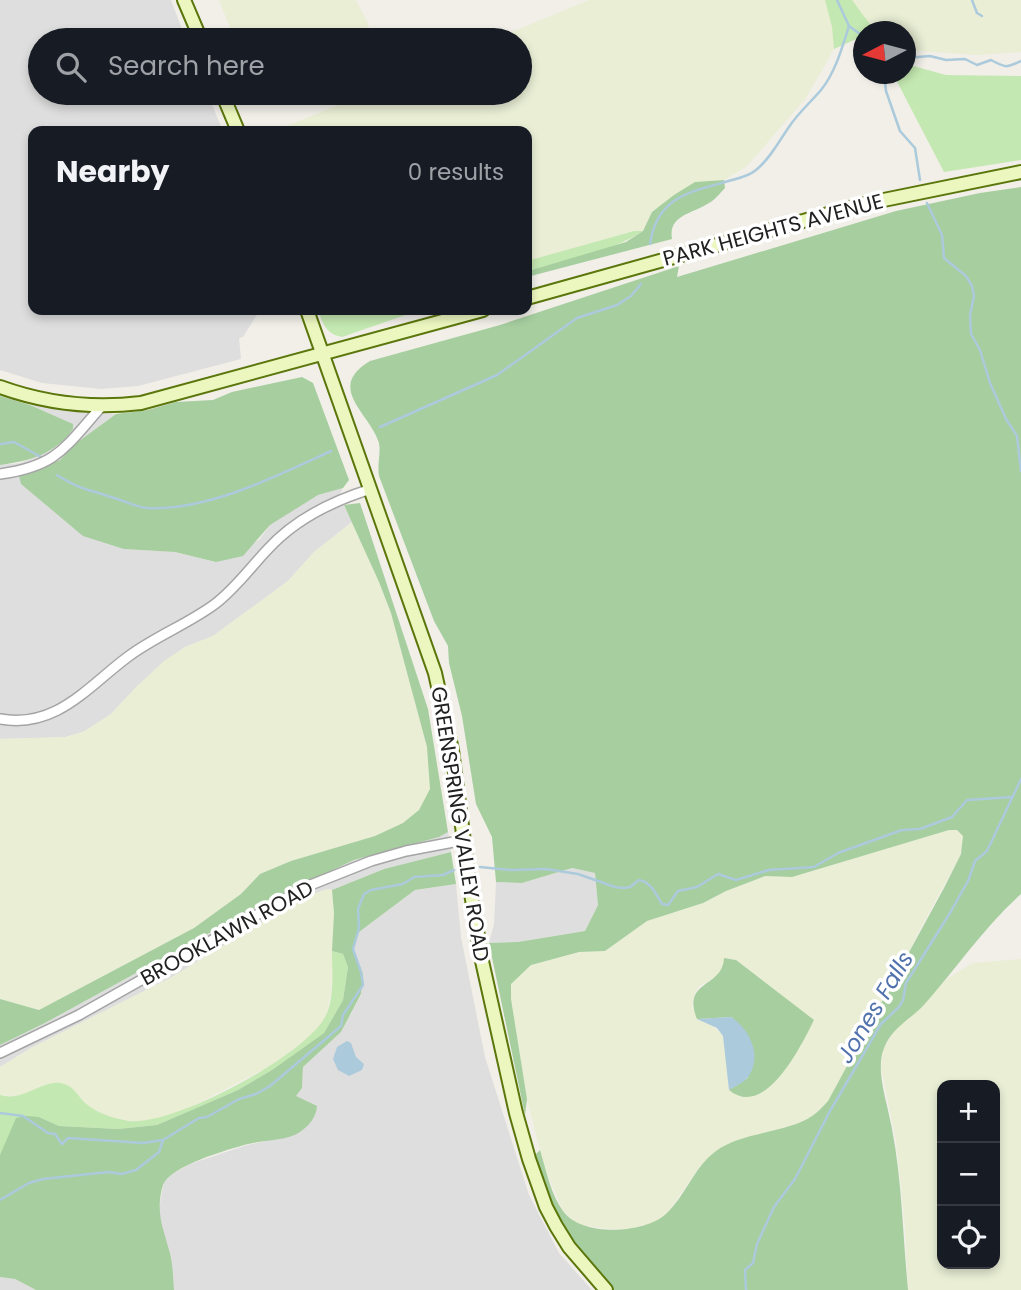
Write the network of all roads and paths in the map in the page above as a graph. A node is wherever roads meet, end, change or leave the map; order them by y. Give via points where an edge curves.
1 (184, 0) edge
2 (196, 28) edge
3 (227, 105) edge
4 (236, 126) edge
5 (1021, 172) edge
6 (532, 297) edge
7 (309, 315) edge
8 (465, 315) edge
9 (324, 355) junction
10 (0, 387) edge
11 (102, 406) junction
12 (0, 474) edge
13 (371, 489) junction
14 (0, 719) edge
15 (464, 840) junction
16 (0, 1054) edge
17 (606, 1290) edge

1 - 2 main road
3 - 4 main road
5 - 6 main road, PARK HEIGHTS AVENUE via 864,204
7 - 9 main road, GREENSPRING VALLEY ROAD
8 - 9 main road
9 - 11 main road via 167,397
9 - 13 main road, GREENSPRING VALLEY ROAD
10 - 11 main road via 39,400
11 - 12 street via 52,459
13 - 14 street via 340,499 300,522 216,603 132,654 67,706 36,718
13 - 15 main road, GREENSPRING VALLEY ROAD via 435,673 452,750
15 - 16 street, BROOKLAWN ROAD via 371,861 308,886 79,1015
15 - 17 main road, GREENSPRING VALLEY ROAD via 482,961 529,1159 556,1226

